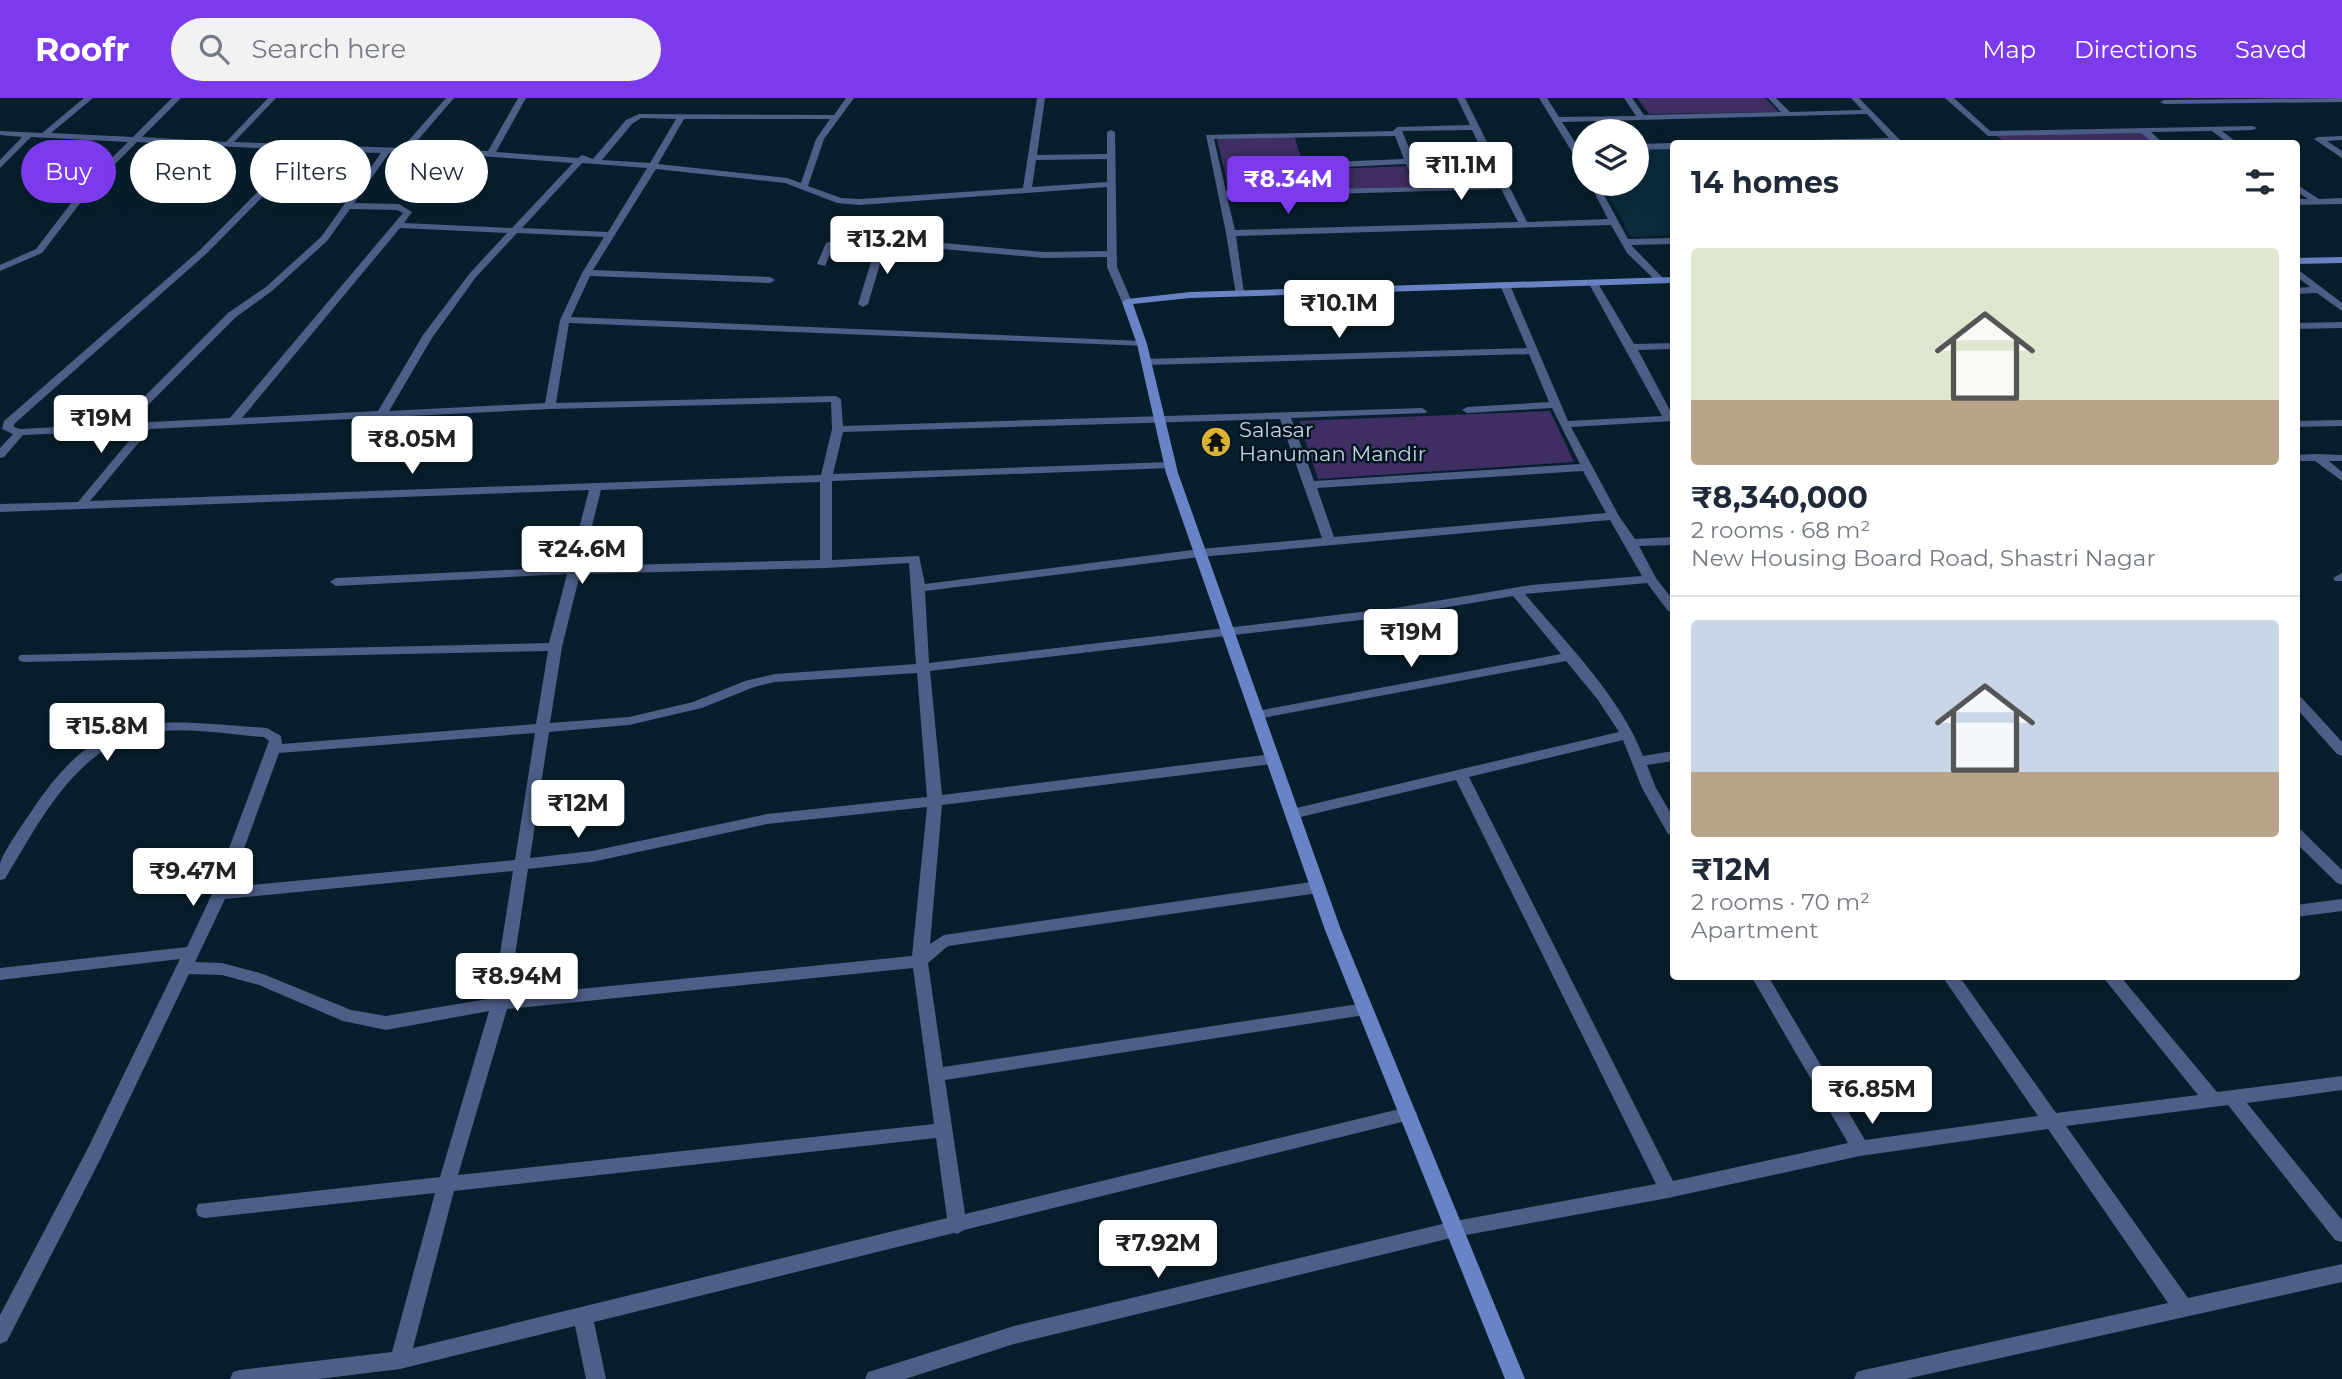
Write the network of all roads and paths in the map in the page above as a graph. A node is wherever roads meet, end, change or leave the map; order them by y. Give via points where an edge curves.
1 (89, 98) edge
2 (177, 98) edge
3 (272, 98) edge
4 (450, 98) edge
5 (523, 98) edge
6 (849, 98) edge
7 (1041, 98) edge
8 (1461, 98) edge
9 (1543, 98) edge
10 (1628, 98) edge
11 (1772, 98) edge
12 (1855, 98) edge
13 (1949, 98) edge
14 (2342, 100) edge
15 (2164, 102) dead end
16 (1868, 112) junction
17 (1788, 114) junction
18 (681, 117) junction
19 (834, 117) junction
20 (1642, 118) junction
21 (1556, 120) junction
22 (1475, 127) junction
23 (2253, 128) dead end
24 (2214, 129) junction
25 (2143, 130) junction
26 (1111, 132) dead end
27 (0, 133) edge
28 (1398, 133) junction
29 (1988, 134) junction
30 (28, 135) junction
31 (44, 135) junction
32 (2342, 138) edge
33 (1572, 139) edge
34 (134, 140) joint
35 (232, 140) edge
36 (414, 140) edge
37 (1896, 140) edge
38 (1994, 140) edge
39 (2155, 140) edge
40 (2229, 140) edge
41 (130, 144) edge
42 (1670, 146) edge
43 (1649, 147) edge
44 (385, 153) edge
45 (488, 153) edge
46 (491, 153) junction
47 (2342, 155) edge
48 (1111, 156) junction
49 (582, 158) junction
50 (1032, 159) junction
51 (597, 160) junction
52 (1409, 161) junction
53 (0, 165) edge
54 (653, 166) junction
55 (1304, 166) dead end
56 (1111, 184) junction
57 (804, 186) junction
58 (1504, 186) junction
59 (1422, 189) junction
60 (1027, 190) junction
61 (2300, 190) edge
62 (1222, 194) junction
63 (1600, 196) edge
64 (2342, 201) edge
65 (2300, 202) edge
66 (2318, 202) junction
67 (251, 203) edge
68 (346, 206) junction
69 (1614, 222) junction
70 (399, 225) junction
71 (1524, 225) junction
72 (512, 231) junction
73 (1231, 233) junction
74 (612, 235) junction
75 (883, 239) junction
76 (1670, 241) edge
77 (1625, 242) junction
78 (1114, 254) junction
79 (2342, 260) edge
80 (2300, 261) edge
81 (822, 264) dead end
82 (0, 268) edge
83 (587, 273) junction
84 (2300, 274) edge
85 (770, 280) dead end
86 (1660, 280) junction
87 (1670, 280) edge
88 (1593, 282) junction
89 (1504, 285) junction
90 (2319, 290) junction
91 (2300, 291) edge
92 (1239, 293) junction
93 (1127, 302) junction
94 (863, 304) dead end
95 (2342, 308) edge
96 (565, 320) junction
97 (2342, 325) edge
98 (2300, 326) edge
99 (1142, 344) junction
100 (1670, 345) edge
101 (1631, 347) junction
102 (1534, 351) junction
103 (1146, 362) junction
104 (1556, 405) junction
105 (550, 407) junction
106 (1467, 410) dead end
107 (1422, 411) dead end
108 (381, 415) junction
109 (1284, 415) junction
110 (1160, 419) junction
111 (1670, 421) edge
112 (233, 422) junction
113 (1670, 423) edge
114 (2342, 423) edge
115 (1564, 424) junction
116 (2300, 424) edge
117 (146, 426) junction
118 (120, 427) junction
119 (838, 429) junction
120 (20, 432) junction
121 (0, 455) edge
122 (2317, 457) junction
123 (2300, 458) edge
124 (2342, 458) edge
125 (1170, 465) junction
126 (1587, 467) junction
127 (826, 478) junction
128 (2342, 478) edge
129 (1310, 485) junction
130 (596, 486) junction
131 (81, 505) junction
132 (0, 508) edge
133 (1613, 516) junction
134 (1329, 541) junction
135 (1670, 541) edge
136 (1631, 543) junction
137 (1200, 553) junction
138 (826, 564) junction
139 (574, 570) junction
140 (1650, 579) junction
141 (336, 583) dead end
142 (919, 588) junction
143 (1517, 592) junction
144 (1670, 604) edge
145 (1228, 632) junction
146 (555, 647) junction
147 (1570, 656) junction
148 (25, 658) dead end
149 (923, 668) junction
150 (2300, 704) edge
151 (1257, 715) junction
152 (542, 726) junction
153 (1628, 734) junction
154 (274, 750) junction
155 (2342, 751) edge
156 (1670, 756) edge
157 (1273, 759) junction
158 (1639, 761) junction
159 (1460, 774) junction
160 (935, 801) junction
161 (1292, 814) junction
162 (1670, 825) edge
163 (2300, 838) edge
164 (521, 864) junction
165 (0, 875) edge
166 (2342, 879) edge
167 (1318, 887) junction
168 (220, 894) junction
169 (2342, 905) edge
170 (2300, 910) edge
171 (188, 960) junction
172 (920, 961) junction
173 (0, 974) edge
174 (1761, 980) edge
175 (1953, 980) edge
176 (2113, 980) edge
177 (500, 1003) junction
178 (1365, 1009) junction
179 (936, 1075) junction
180 (2342, 1083) edge
181 (2233, 1098) junction
182 (2214, 1101) junction
183 (1408, 1114) junction
184 (2052, 1121) junction
185 (944, 1130) junction
186 (1860, 1148) junction
187 (447, 1184) junction
188 (1668, 1190) junction
189 (205, 1210) dead end
190 (957, 1226) junction
191 (1455, 1229) junction
192 (2342, 1234) edge
193 (2342, 1273) edge
194 (2183, 1308) junction
195 (583, 1315) junction
196 (0, 1335) edge
197 (400, 1360) junction
198 (240, 1379) edge
199 (596, 1379) edge
200 (875, 1379) edge
201 (1515, 1379) edge
202 (1864, 1379) edge

1 - 31 street
2 - 34 street
3 - 35 street
4 - 36 street
5 - 46 street
6 - 19 street
7 - 50 street
8 - 22 street
9 - 21 street
10 - 20 street
11 - 17 street
12 - 16 street
13 - 29 street
14 - 15 street
16 - 17 street
16 - 37 street
17 - 20 street
18 - 19 street
18 - 51 street via 633,119
18 - 54 street
19 - 57 street via 820,139
20 - 21 street
21 - 33 street
22 - 28 street via 1396,130
22 - 58 street
23 - 24 street
24 - 25 street
24 - 40 street
25 - 29 street
25 - 39 street
26 - 48 street
27 - 30 street
28 - 52 street
28 - 62 street via 1209,137
29 - 38 street
30 - 31 street
30 - 53 street
31 - 34 street
32 - 47 street via 2318,139
41 - 82 street via 91,183 39,251
42 - 43 street
44 - 68 street
45 - 46 street
46 - 49 street
48 - 50 street
48 - 56 street
49 - 51 street
49 - 72 street
50 - 60 street
51 - 54 street
52 - 55 street
52 - 59 street
54 - 57 street
54 - 74 street
56 - 60 street
56 - 78 street
57 - 60 street via 840,201 860,202
58 - 59 street
58 - 71 street
59 - 62 street
61 - 66 street
62 - 73 street
63 - 69 street
64 - 66 street
65 - 66 street
67 - 120 street via 8,423 8,429
68 - 70 street via 404,209 407,215
68 - 118 street via 324,239 279,281 232,315
69 - 71 street
69 - 77 street
70 - 72 street
70 - 112 street
71 - 73 street
72 - 74 street
72 - 108 street via 426,337
73 - 92 street
74 - 83 street
75 - 78 street via 1033,254
75 - 81 street via 836,241
75 - 94 street
76 - 77 street
77 - 86 street
78 - 93 street via 1112,267
79 - 80 street
83 - 85 street
83 - 96 street
84 - 90 street
86 - 87 street
86 - 88 street
88 - 89 street
88 - 101 street
89 - 92 street
89 - 102 street
90 - 91 street
90 - 95 street
92 - 93 street
93 - 99 street
96 - 99 street
96 - 105 street
97 - 98 street
99 - 103 street
100 - 101 street
101 - 111 street
102 - 103 street
102 - 104 street
103 - 110 street
104 - 106 street
104 - 115 street
105 - 108 street
105 - 119 street via 836,399
107 - 109 street
108 - 112 street
109 - 110 street
109 - 129 street
110 - 119 street
110 - 125 street
112 - 117 street
113 - 115 street
114 - 116 street
115 - 126 street
117 - 118 street
117 - 131 street
118 - 120 street
119 - 127 street
120 - 121 street
122 - 123 street
122 - 124 street
122 - 128 street
125 - 127 street
125 - 137 street
126 - 129 street
126 - 133 street
127 - 130 street
127 - 138 street
129 - 134 street
130 - 131 street
130 - 139 street
131 - 132 street
133 - 134 street
133 - 136 street
134 - 137 street
135 - 136 street
136 - 140 street
137 - 142 street
137 - 145 street
138 - 139 street
138 - 142 street via 915,559
139 - 141 street
139 - 146 street
140 - 143 street
140 - 144 street
142 - 149 street
143 - 145 street
143 - 147 street
145 - 149 street
145 - 151 street
146 - 148 street
146 - 152 street
147 - 151 street
147 - 153 street
149 - 152 street via 775,678 655,716
149 - 160 street
150 - 155 street
151 - 157 street
152 - 154 street
152 - 164 street
153 - 158 street
153 - 159 street
154 - 165 street via 276,739 267,733 161,726 114,738 72,768 54,788
154 - 168 street
156 - 158 street
157 - 160 street
157 - 161 street
158 - 162 street via 1648,788
159 - 161 street
159 - 188 street
160 - 164 street via 804,812 625,851
160 - 172 street
161 - 167 street
163 - 166 street
164 - 168 street
164 - 177 street
167 - 172 street via 944,941
167 - 178 street
168 - 171 street
169 - 170 street
171 - 173 street
171 - 177 street via 263,979 349,1016 386,1023
171 - 196 street
172 - 177 street
172 - 179 street
174 - 186 street
175 - 184 street
176 - 182 street
177 - 187 street
178 - 179 street
178 - 183 street
179 - 185 street
180 - 181 street
181 - 182 street
181 - 192 street
182 - 184 street
183 - 190 street
183 - 191 street
184 - 186 street
184 - 194 street
185 - 187 street
185 - 190 street
186 - 188 street
187 - 189 street
187 - 197 street
188 - 191 street
190 - 195 street
191 - 200 street via 1014,1335
191 - 201 street
193 - 194 street
194 - 202 street
195 - 197 street
195 - 199 street
197 - 198 street

